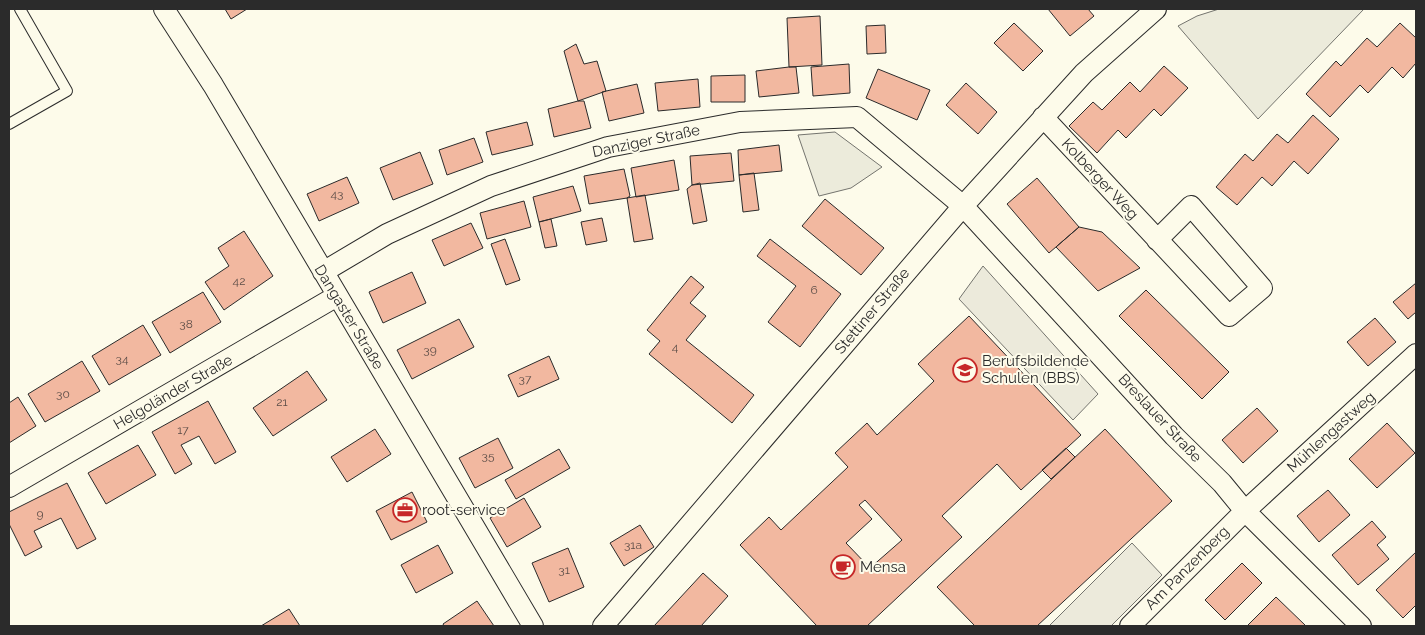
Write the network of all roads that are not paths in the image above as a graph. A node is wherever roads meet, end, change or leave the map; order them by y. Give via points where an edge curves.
1 (20, 9) edge
2 (164, 9) edge
3 (1156, 9) edge
4 (1043, 117) junction
5 (9, 124) edge
6 (963, 206) junction
7 (1157, 240) junction
8 (323, 272) junction
9 (337, 296) junction
10 (1416, 354) edge
11 (9, 488) edge
12 (1245, 511) junction
13 (533, 626) edge
14 (603, 626) edge
15 (1130, 626) edge
16 (1361, 626) edge

1 - 5 lane via 66,91
2 - 8 street, Dangaster Straße via 213,85
3 - 4 street, Stettiner Straße via 1084,73
4 - 6 street, Stettiner Straße
4 - 7 street, Kolberger Weg
6 - 8 street, Danziger Straße via 856,117 740,122 608,147 491,186 387,234
6 - 12 street, Breslauer Straße
6 - 14 street, Stettiner Straße
7 - 7 street, Kolberger Weg via 1229,316 1262,288 1191,206
8 - 9 street, Dangaster Straße
9 - 11 street, Helgoländer Straße
9 - 13 street, Dangaster Straße
10 - 12 street, Mühlengastweg
12 - 15 street, Am Panzenberg
12 - 16 street, Breslauer Straße

